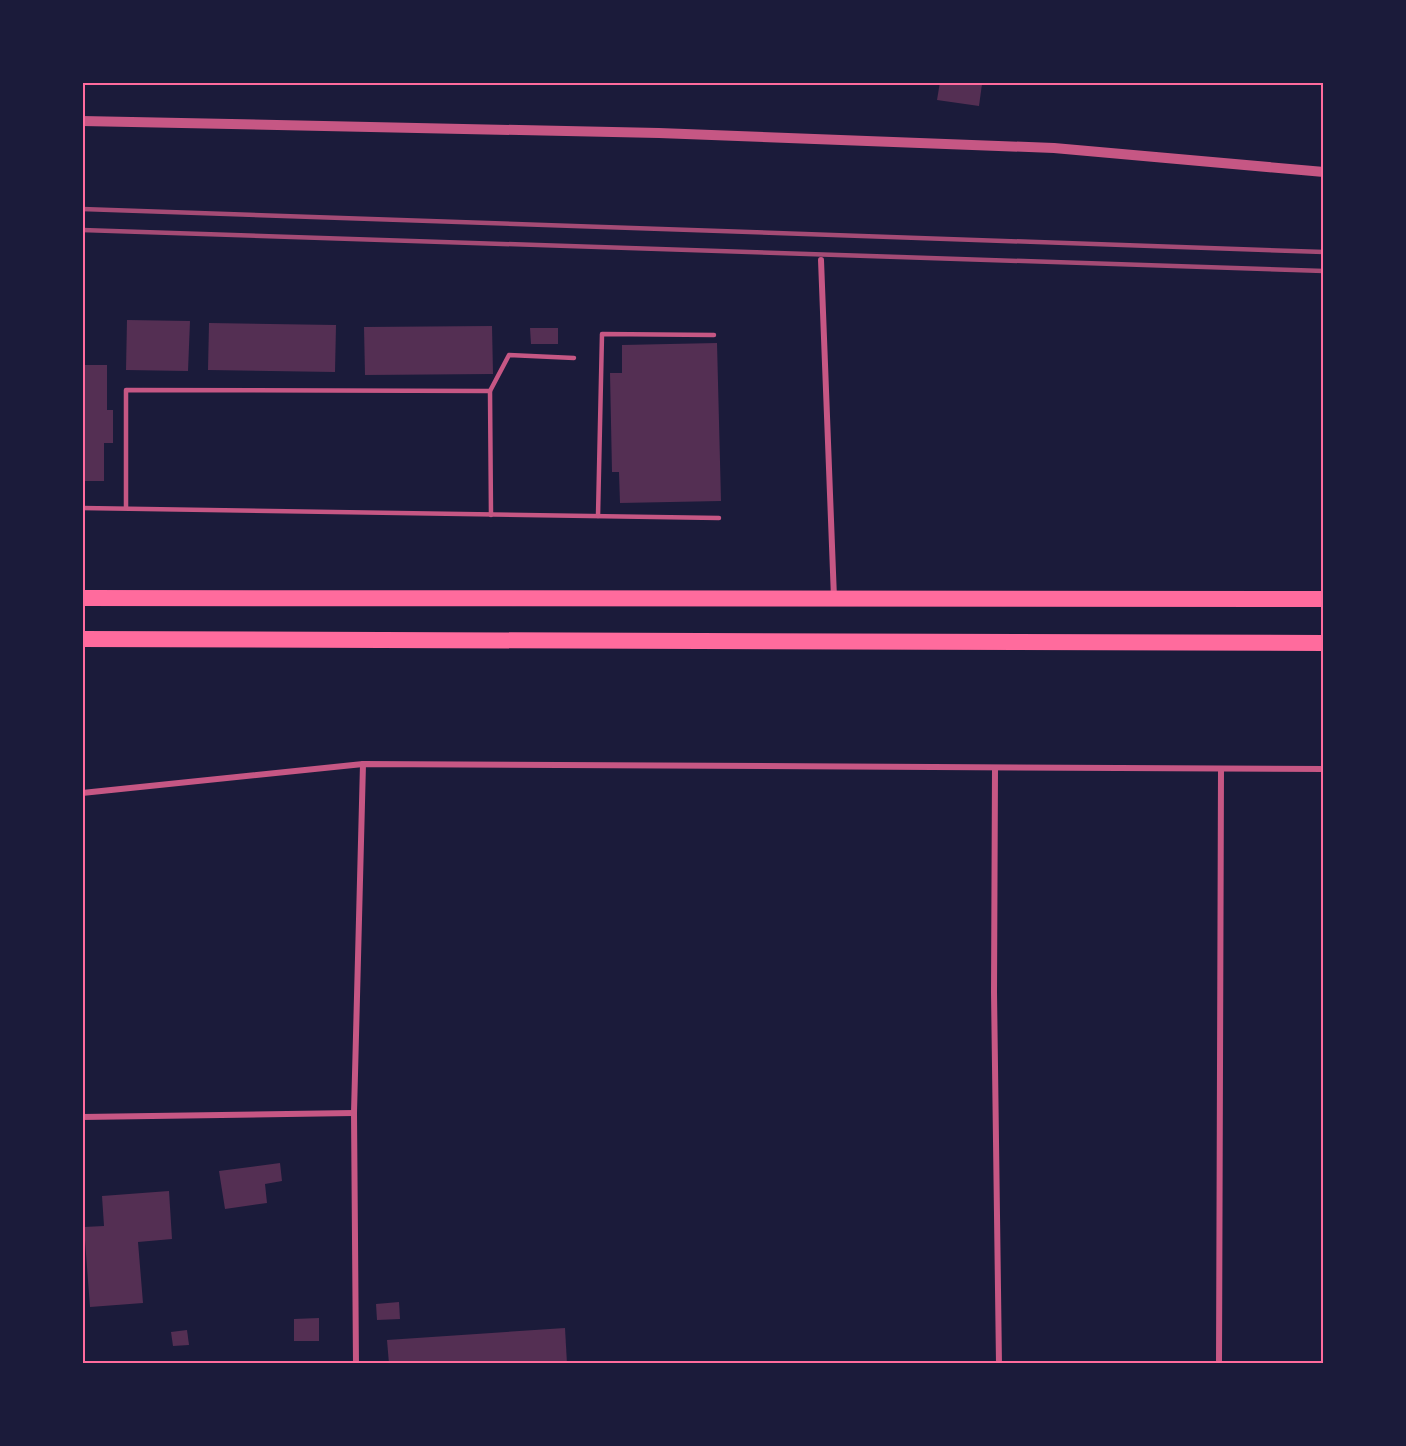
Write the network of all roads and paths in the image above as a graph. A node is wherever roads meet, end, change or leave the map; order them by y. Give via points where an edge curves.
1 (82, 121) edge
2 (1323, 172) edge
3 (821, 260) dead end
4 (714, 335) dead end
5 (574, 358) dead end
6 (490, 391) junction
7 (82, 508) edge
8 (126, 508) junction
9 (491, 514) junction
10 (598, 516) junction
11 (719, 518) dead end
12 (82, 598) edge
13 (834, 599) junction
14 (1323, 599) edge
15 (82, 639) edge
16 (1323, 643) edge
17 (363, 764) junction
18 (995, 769) junction
19 (1221, 770) junction
20 (1323, 770) edge
21 (82, 793) edge
22 (354, 1113) junction
23 (82, 1117) edge
24 (356, 1364) edge
25 (999, 1364) edge
26 (1219, 1364) edge

1 - 2 street via 659,133 1054,148
3 - 13 street
4 - 10 lane via 602,334
5 - 6 lane via 508,355
6 - 8 lane via 126,390
6 - 9 lane
7 - 8 lane
8 - 9 lane
9 - 10 lane
10 - 11 lane
12 - 13 highway
13 - 14 highway
15 - 16 highway
17 - 18 street
17 - 21 street
17 - 22 street
18 - 19 street
18 - 25 street
19 - 20 street
19 - 26 street
22 - 23 street
22 - 24 street

